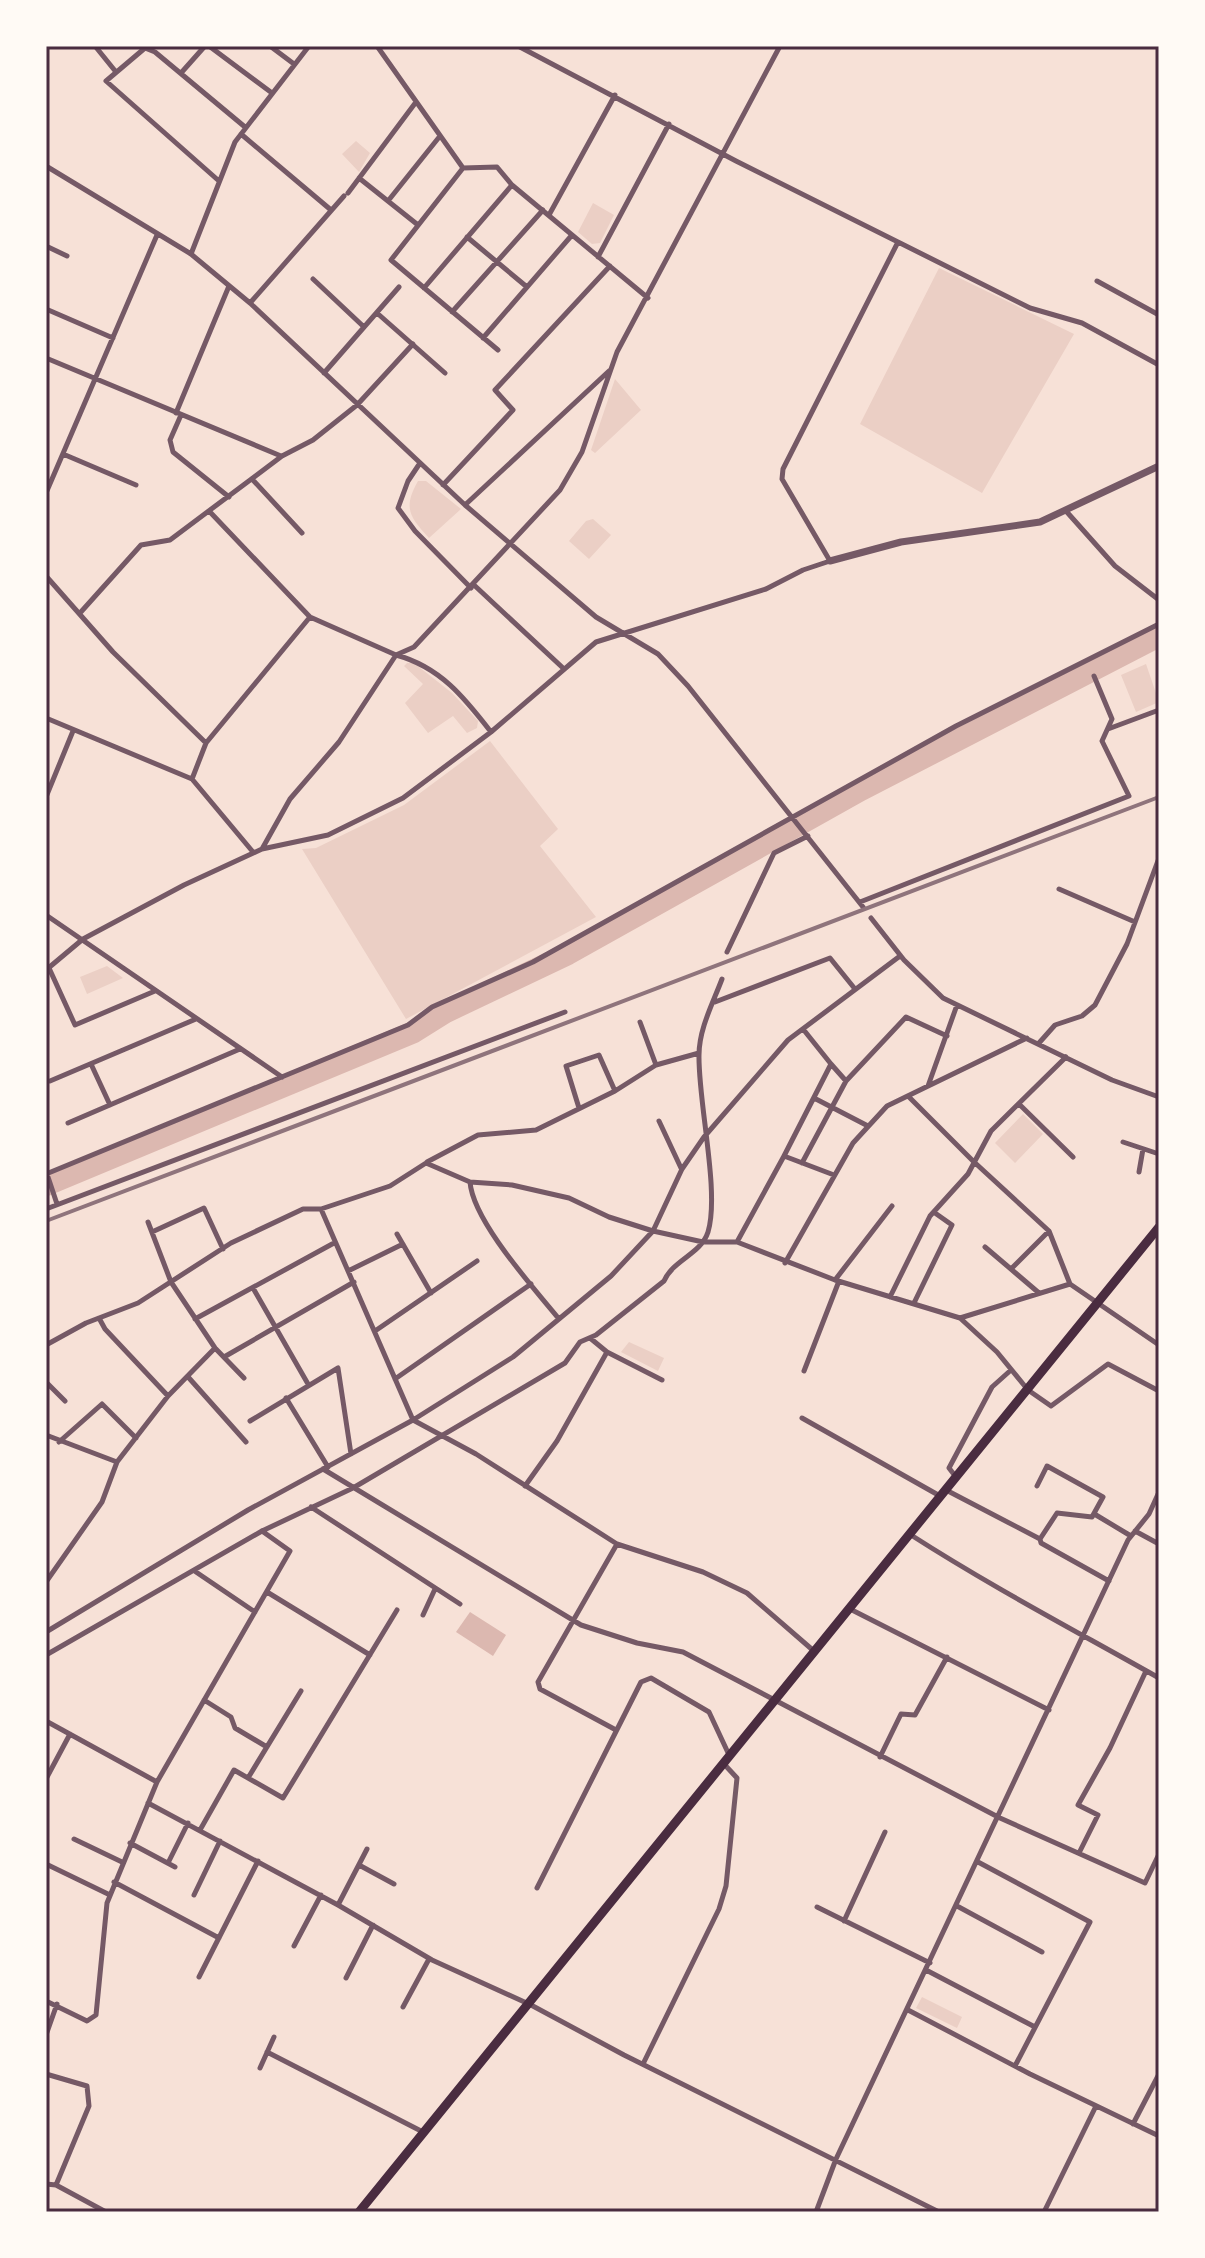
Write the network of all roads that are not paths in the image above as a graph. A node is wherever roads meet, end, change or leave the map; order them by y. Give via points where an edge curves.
1 (95, 46) edge
2 (207, 46) edge
3 (270, 46) edge
4 (309, 46) edge
5 (377, 46) edge
6 (518, 46) edge
7 (780, 46) edge
8 (294, 64) junction
9 (116, 72) junction
10 (181, 73) junction
11 (272, 93) junction
12 (615, 95) junction
13 (416, 102) junction
14 (669, 124) junction
15 (245, 127) junction
16 (241, 134) junction
17 (440, 136) junction
18 (723, 153) junction
19 (46, 166) edge
20 (463, 168) junction
21 (359, 178) junction
22 (219, 181) junction
23 (512, 185) junction
24 (388, 201) junction
25 (331, 210) junction
26 (543, 210) junction
27 (549, 215) junction
28 (418, 226) junction
29 (157, 235) junction
30 (572, 235) junction
31 (467, 237) junction
32 (898, 242) junction
33 (46, 246) edge
34 (191, 254) junction
35 (67, 256) dead end
36 (598, 257) junction
37 (496, 262) junction
38 (610, 266) junction
39 (313, 279) dead end
40 (1097, 281) dead end
41 (229, 286) junction
42 (399, 287) dead end
43 (527, 287) junction
44 (424, 288) junction
45 (648, 298) junction
46 (250, 303) junction
47 (46, 309) edge
48 (452, 312) junction
49 (377, 313) junction
50 (1159, 315) edge
51 (364, 327) junction
52 (113, 338) junction
53 (483, 338) junction
54 (413, 344) junction
55 (498, 350) dead end
56 (46, 358) edge
57 (1159, 365) edge
58 (610, 370) junction
59 (324, 373) junction
60 (445, 373) dead end
61 (96, 380) junction
62 (357, 405) junction
63 (178, 414) junction
64 (63, 454) junction
65 (282, 456) junction
66 (420, 463) junction
67 (1159, 466) edge
68 (252, 479) junction
69 (136, 485) dead end
70 (443, 485) junction
71 (46, 493) edge
72 (229, 497) junction
73 (465, 505) junction
74 (1066, 511) junction
75 (210, 512) junction
76 (302, 533) dead end
77 (513, 543) junction
78 (830, 561) junction
79 (46, 576) edge
80 (472, 587) junction
81 (1159, 600) edge
82 (80, 613) junction
83 (310, 617) junction
84 (1159, 624) edge
85 (626, 634) junction
86 (396, 655) junction
87 (563, 668) junction
88 (1094, 676) dead end
89 (1159, 710) edge
90 (46, 718) edge
91 (1107, 729) junction
92 (73, 731) junction
93 (491, 732) junction
94 (206, 743) junction
95 (192, 779) junction
96 (46, 797) edge
97 (794, 818) junction
98 (808, 836) junction
99 (262, 849) junction
100 (253, 852) junction
101 (1159, 858) edge
102 (1059, 889) dead end
103 (46, 915) edge
104 (871, 918) dead end
105 (1135, 922) junction
106 (83, 939) junction
107 (727, 952) dead end
108 (900, 956) junction
109 (47, 969) edge
110 (722, 979) dead end
111 (855, 989) junction
112 (156, 990) junction
113 (714, 1002) junction
114 (957, 1005) junction
115 (565, 1012) dead end
116 (197, 1019) junction
117 (640, 1022) dead end
118 (803, 1029) junction
119 (947, 1036) junction
120 (1028, 1037) junction
121 (1039, 1043) junction
122 (241, 1049) junction
123 (699, 1053) junction
124 (1066, 1057) junction
125 (91, 1064) junction
126 (831, 1064) junction
127 (656, 1065) junction
128 (283, 1077) junction
129 (50, 1081) dead end
130 (846, 1081) junction
131 (928, 1087) junction
132 (615, 1091) junction
133 (908, 1096) junction
134 (1159, 1097) edge
135 (814, 1098) junction
136 (1019, 1104) junction
137 (110, 1105) junction
138 (830, 1106) junction
139 (579, 1108) junction
140 (659, 1121) dead end
141 (68, 1123) dead end
142 (868, 1126) junction
143 (704, 1137) junction
144 (1123, 1142) dead end
145 (1143, 1149) junction
146 (1159, 1154) edge
147 (784, 1156) junction
148 (1073, 1157) dead end
149 (973, 1161) junction
150 (426, 1163) junction
151 (802, 1163) junction
152 (682, 1169) junction
153 (1139, 1172) dead end
154 (47, 1175) edge
155 (834, 1175) junction
156 (470, 1182) junction
157 (57, 1204) junction
158 (892, 1206) dead end
159 (46, 1209) edge
160 (321, 1209) junction
161 (935, 1213) junction
162 (148, 1222) dead end
163 (1159, 1227) edge
164 (653, 1231) junction
165 (1049, 1231) junction
166 (152, 1232) junction
167 (397, 1234) dead end
168 (703, 1242) junction
169 (737, 1242) junction
170 (334, 1243) junction
171 (403, 1244) junction
172 (985, 1247) dead end
173 (223, 1249) junction
174 (477, 1261) dead end
175 (785, 1263) junction
176 (1011, 1269) junction
177 (348, 1271) junction
178 (837, 1281) junction
179 (171, 1282) junction
180 (354, 1282) junction
181 (531, 1284) junction
182 (1070, 1284) junction
183 (253, 1288) junction
184 (431, 1293) junction
185 (1040, 1293) junction
186 (890, 1297) junction
187 (914, 1303) junction
188 (1100, 1304) junction
189 (99, 1318) junction
190 (960, 1318) junction
191 (195, 1319) junction
192 (559, 1319) junction
193 (274, 1328) junction
194 (375, 1331) junction
195 (590, 1338) junction
196 (46, 1345) edge
197 (1159, 1345) edge
198 (215, 1348) junction
199 (607, 1352) junction
200 (224, 1357) junction
201 (1011, 1370) junction
202 (804, 1371) dead end
203 (189, 1378) junction
204 (244, 1378) dead end
205 (395, 1379) junction
206 (662, 1380) dead end
207 (46, 1382) edge
208 (308, 1384) junction
209 (1028, 1390) junction
210 (1159, 1391) edge
211 (168, 1396) junction
212 (286, 1398) junction
213 (65, 1401) dead end
214 (802, 1418) dead end
215 (413, 1420) junction
216 (250, 1421) dead end
217 (46, 1435) edge
218 (444, 1437) junction
219 (136, 1438) junction
220 (59, 1442) junction
221 (246, 1442) dead end
222 (351, 1454) junction
223 (117, 1462) junction
224 (326, 1468) junction
225 (956, 1478) junction
226 (525, 1486) junction
227 (1037, 1486) dead end
228 (353, 1488) junction
229 (1159, 1492) edge
230 (943, 1494) junction
231 (310, 1507) junction
232 (1096, 1515) junction
233 (262, 1531) junction
234 (1133, 1533) junction
235 (911, 1535) junction
236 (1040, 1539) junction
237 (617, 1544) junction
238 (1159, 1544) edge
239 (196, 1572) junction
240 (1109, 1581) junction
241 (46, 1582) edge
242 (435, 1589) junction
243 (267, 1592) junction
244 (460, 1604) dead end
245 (850, 1609) junction
246 (397, 1610) dead end
247 (255, 1612) junction
248 (423, 1615) dead end
249 (572, 1620) junction
250 (46, 1632) edge
251 (1085, 1633) junction
252 (816, 1653) junction
253 (46, 1655) edge
254 (370, 1655) junction
255 (947, 1657) junction
256 (1146, 1671) junction
257 (1159, 1678) edge
258 (301, 1691) dead end
259 (204, 1700) junction
260 (778, 1700) junction
261 (1049, 1710) junction
262 (46, 1721) edge
263 (616, 1730) junction
264 (70, 1734) junction
265 (267, 1747) junction
266 (880, 1757) junction
267 (727, 1761) junction
268 (248, 1778) junction
269 (46, 1779) edge
270 (157, 1782) junction
271 (148, 1803) junction
272 (1000, 1818) junction
273 (188, 1823) junction
274 (200, 1830) junction
275 (885, 1832) dead end
276 (74, 1839) dead end
277 (220, 1841) junction
278 (130, 1843) junction
279 (367, 1849) dead end
280 (1079, 1853) junction
281 (1159, 1854) edge
282 (258, 1861) junction
283 (122, 1862) junction
284 (978, 1862) junction
285 (168, 1863) junction
286 (46, 1864) edge
287 (359, 1865) junction
288 (175, 1867) dead end
289 (114, 1882) junction
290 (394, 1884) dead end
291 (537, 1888) dead end
292 (110, 1895) junction
293 (194, 1895) dead end
294 (321, 1895) junction
295 (338, 1905) junction
296 (957, 1906) junction
297 (817, 1907) dead end
298 (844, 1921) junction
299 (373, 1925) junction
300 (219, 1938) junction
301 (294, 1946) dead end
302 (1042, 1952) dead end
303 (429, 1959) junction
304 (930, 1963) junction
305 (926, 1970) junction
306 (199, 1977) dead end
307 (346, 1978) dead end
308 (46, 2001) edge
309 (57, 2004) junction
310 (531, 2005) junction
311 (403, 2007) dead end
312 (908, 2010) junction
313 (1035, 2027) junction
314 (46, 2035) edge
315 (274, 2037) dead end
316 (267, 2052) junction
317 (643, 2064) junction
318 (1015, 2066) junction
319 (260, 2068) dead end
320 (46, 2074) edge
321 (1159, 2074) edge
322 (1096, 2106) junction
323 (1133, 2124) junction
324 (425, 2133) junction
325 (1159, 2135) edge
326 (836, 2159) junction
327 (46, 2184) edge
328 (56, 2185) junction
329 (106, 2212) edge
330 (359, 2212) edge
331 (816, 2212) edge
332 (939, 2212) edge
333 (1044, 2212) edge

1 - 9 street
2 - 10 street
2 - 11 street
3 - 8 street
4 - 8 street
5 - 13 street
6 - 12 street
7 - 18 street
8 - 11 street
9 - 10 street via 145,48
9 - 22 street via 106,81
10 - 15 street
11 - 15 street
12 - 14 street
12 - 27 street
13 - 17 street
13 - 21 street
14 - 18 street
14 - 36 street
15 - 16 street
16 - 22 street
16 - 25 street
17 - 20 street
17 - 24 street
18 - 32 street
18 - 45 street
19 - 29 street
20 - 23 street via 497,167
20 - 28 street
21 - 24 street
21 - 25 street
22 - 34 street
23 - 26 street
23 - 31 street
24 - 28 street
25 - 46 street
26 - 27 street
26 - 37 street
27 - 30 street
28 - 44 street via 391,260
29 - 34 street
29 - 52 street
30 - 36 street
30 - 43 street
31 - 37 street
31 - 44 street
32 - 57 street via 1030,308 1082,323
32 - 78 street via 783,469 782,479
33 - 35 street
34 - 41 street
36 - 38 street
37 - 43 street
37 - 48 street
38 - 45 street
38 - 70 street via 495,390 513,410
39 - 51 street
40 - 50 street
41 - 46 street
41 - 63 street
42 - 49 street
43 - 53 street
44 - 48 street
45 - 58 street
46 - 59 street
47 - 52 street
48 - 53 street
49 - 51 street
49 - 54 street
51 - 59 street
52 - 61 street
53 - 55 street
54 - 60 street
54 - 62 street
56 - 61 street
58 - 73 street
58 - 77 street via 582,452 560,490
59 - 62 street
61 - 63 street
61 - 64 street
62 - 65 street via 313,440
62 - 66 street
63 - 65 street
63 - 72 street via 170,440 173,452
64 - 69 street
64 - 71 street
65 - 68 street
66 - 70 street
66 - 80 street via 398,508
67 - 74 street
68 - 72 street
68 - 76 street
70 - 73 street
72 - 75 street
73 - 77 street
74 - 78 street via 1020,527 901,542
74 - 81 street via 1115,566
75 - 82 street via 170,540 141,545
75 - 83 street
77 - 80 street
77 - 85 street via 596,617
78 - 85 street via 766,589
79 - 82 street
80 - 86 street via 414,647
80 - 87 street
82 - 94 street
83 - 86 street
83 - 94 street
84 - 97 street via 956,726
85 - 87 street via 596,642
85 - 97 street via 658,654 688,686
86 - 93 street via 421,662 458,690
86 - 99 street via 339,742 290,799
87 - 93 street
88 - 91 street via 1112,719
89 - 91 street
90 - 92 street
91 - 98 street via 1102,741 1129,796 861,905
92 - 95 street
92 - 96 street
93 - 99 street via 403,798 328,835
94 - 95 street
95 - 100 street
97 - 98 street
97 - 128 street via 533,962 432,1007 408,1025
98 - 107 street via 774,853
99 - 100 street
100 - 106 street
101 - 105 street
102 - 105 street
103 - 106 street
104 - 108 street
105 - 121 street via 1095,1005 1082,1016 1055,1025
106 - 109 street
106 - 112 street
108 - 111 street
108 - 114 street via 928,987
109 - 112 street via 75,1025
110 - 113 street
111 - 113 street via 830,958
111 - 118 street
112 - 116 street
113 - 123 street
114 - 119 street
114 - 120 street
115 - 157 street
116 - 122 street
116 - 125 street
117 - 127 street
118 - 126 street
118 - 143 street
119 - 130 street via 906,1017
119 - 131 street
120 - 121 street
120 - 131 street
121 - 124 street
122 - 128 street
122 - 137 street
123 - 127 street
123 - 143 street
124 - 134 street
124 - 136 street
125 - 129 street
125 - 137 street
126 - 130 street
126 - 135 street
127 - 132 street
128 - 154 street
130 - 138 street
131 - 133 street
132 - 139 street
132 - 139 street via 599,1055 566,1066
133 - 142 street via 887,1106
133 - 149 street
135 - 138 street
135 - 147 street
136 - 148 street
136 - 149 street via 991,1131
137 - 141 street
138 - 142 street
138 - 151 street
139 - 150 street via 536,1130 478,1135
140 - 152 street
142 - 155 street
143 - 152 street
143 - 168 street via 712,1210
144 - 145 street
145 - 146 street
145 - 153 street
147 - 151 street
147 - 169 street
149 - 161 street
149 - 165 street
150 - 156 street
150 - 160 street via 390,1186
151 - 155 street
152 - 164 street
154 - 157 street
155 - 175 street
156 - 164 street via 569,1198
156 - 181 street via 471,1195 492,1231
157 - 159 street
158 - 178 street
160 - 170 street
160 - 173 street via 303,1209
161 - 186 street
161 - 187 street via 952,1225
162 - 166 street
163 - 188 highway
164 - 168 street
164 - 192 street via 611,1276
165 - 176 street
165 - 182 street
166 - 173 street via 204,1208
166 - 179 street
167 - 171 street
168 - 169 street
168 - 195 street via 668,1271 664,1281
169 - 175 street
170 - 177 street
170 - 183 street
171 - 177 street
171 - 184 street
172 - 176 street
173 - 179 street
174 - 184 street
175 - 178 street
176 - 185 street
177 - 180 street
178 - 186 street
178 - 202 street
179 - 189 street via 138,1303
179 - 191 street
180 - 193 street
180 - 194 street
181 - 192 street
181 - 205 street
182 - 185 street
182 - 188 street
183 - 191 street
183 - 193 street
184 - 194 street
185 - 190 street
186 - 187 street
187 - 190 street
188 - 197 street
188 - 209 highway
189 - 196 street
189 - 211 street
190 - 201 street
191 - 198 street
192 - 215 street via 513,1357
193 - 200 street
193 - 208 street
194 - 205 street
195 - 199 street
195 - 218 street via 580,1342 565,1363
198 - 200 street
198 - 203 street
199 - 206 street
199 - 226 street
200 - 204 street
201 - 209 street
201 - 225 street via 992,1387 949,1468
203 - 211 street
203 - 221 street
205 - 215 street
207 - 213 street
208 - 212 street
208 - 222 street via 338,1368
209 - 210 street via 1051,1406 1108,1364
209 - 225 highway
211 - 219 street
212 - 216 street
212 - 224 street
214 - 230 street
215 - 218 street
215 - 222 street
217 - 220 street
218 - 226 street
218 - 228 street
219 - 220 street via 102,1404
219 - 223 street
220 - 223 street
222 - 224 street
223 - 241 street via 102,1502
224 - 228 street
224 - 250 street
225 - 230 highway
226 - 237 street
227 - 232 street via 1047,1466 1103,1497
228 - 231 street
228 - 249 street
229 - 234 street
230 - 235 highway
230 - 236 street
231 - 233 street
231 - 242 street
232 - 234 street
232 - 236 street via 1057,1513
233 - 239 street
233 - 243 street via 290,1551
234 - 238 street
234 - 240 street
235 - 245 highway
235 - 251 street via 1002,1593
236 - 240 street
237 - 249 street
237 - 252 street via 703,1572 747,1593
239 - 247 street
239 - 253 street
240 - 251 street
242 - 244 street
242 - 248 street
243 - 247 street
243 - 254 street
245 - 252 highway
245 - 255 street
246 - 254 street
247 - 259 street
249 - 260 street via 601,1634 683,1652
249 - 263 street via 538,1682 540,1689
251 - 256 street
251 - 261 street
252 - 260 highway
254 - 268 street via 283,1798
255 - 261 street
255 - 266 street via 915,1715 901,1714
256 - 257 street
256 - 280 street via 1078,1805 1098,1815
258 - 265 street
259 - 265 street
259 - 270 street
260 - 266 street
260 - 267 highway
261 - 272 street
262 - 264 street
263 - 267 street via 641,1682 651,1678 709,1712
263 - 291 street
264 - 269 street
264 - 270 street
265 - 268 street
266 - 272 street
267 - 310 highway
267 - 317 street via 737,1778 726,1886
268 - 274 street via 234,1770
270 - 271 street
271 - 273 street
271 - 278 street
272 - 280 street
272 - 284 street
273 - 274 street
273 - 285 street
274 - 277 street
275 - 298 street
276 - 283 street
277 - 282 street
277 - 293 street
278 - 283 street
278 - 285 street
279 - 287 street
280 - 281 street via 1145,1883
282 - 294 street
282 - 300 street
283 - 289 street
284 - 296 street
284 - 313 street via 1090,1922
285 - 288 street
286 - 292 street
287 - 290 street
287 - 295 street
289 - 292 street
289 - 300 street
292 - 309 street via 96,2015 87,2021
294 - 295 street
294 - 301 street
295 - 299 street
296 - 302 street
296 - 304 street
297 - 298 street
298 - 304 street
299 - 303 street
299 - 307 street
300 - 306 street
303 - 310 street
303 - 311 street
304 - 305 street
305 - 312 street
305 - 313 street
308 - 309 street
309 - 314 street
310 - 317 street
310 - 324 highway
312 - 318 street
312 - 326 street
313 - 318 street
315 - 316 street
316 - 319 street
316 - 324 street
317 - 326 street
318 - 322 street
320 - 328 street via 87,2086 89,2106
321 - 323 street
322 - 323 street
322 - 333 street
323 - 325 street
324 - 330 highway
326 - 331 street
326 - 332 street
327 - 328 street
328 - 329 street

